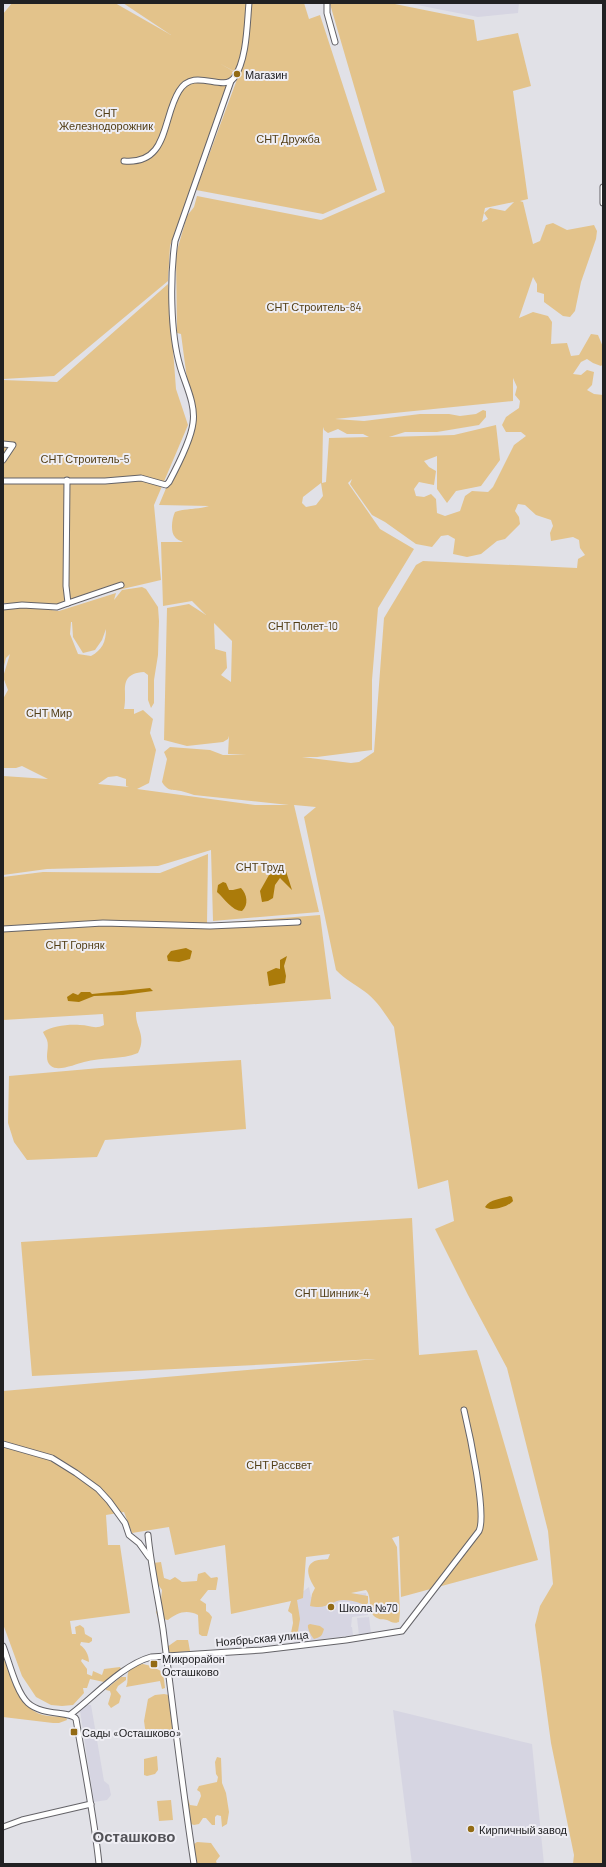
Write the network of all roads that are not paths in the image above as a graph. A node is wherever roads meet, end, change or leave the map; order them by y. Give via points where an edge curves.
1 (249, 3) edge
2 (327, 3) edge
3 (335, 42) dead end
4 (230, 81) junction
5 (124, 161) dead end
6 (603, 187) edge
7 (603, 203) edge
8 (3, 444) edge
9 (3, 460) edge
10 (67, 480) junction
11 (3, 481) edge
12 (121, 585) dead end
13 (68, 603) junction
14 (3, 607) edge
15 (298, 922) dead end
16 (3, 929) edge
17 (464, 1410) dead end
18 (3, 1444) edge
19 (148, 1535) dead end
20 (134, 1539) junction
21 (149, 1543) junction
22 (151, 1561) junction
23 (3, 1646) edge
24 (166, 1655) junction
25 (71, 1714) junction
26 (91, 1804) junction
27 (3, 1827) edge
28 (99, 1864) edge
29 (194, 1864) edge

1 - 4 street via 242,57
2 - 3 street via 327,13
4 - 5 street via 192,80 185,84 174,102 164,136 156,150 141,159
4 - 10 street via 179,228 173,255 174,335 194,416 187,443 166,485 141,478 105,481
6 - 7 street
8 - 9 street via 13,445
10 - 11 street
10 - 13 street
12 - 13 street
13 - 14 street via 58,607
15 - 16 street via 210,926 103,922
17 - 24 street, Ноябрьская улица via 472,1446 481,1526 402,1631 262,1650
18 - 20 street via 52,1458 76,1473 104,1494
19 - 21 street
20 - 21 street
20 - 22 street
21 - 22 street
22 - 24 street
23 - 25 street via 20,1692 27,1702 42,1711
24 - 25 street, Ноябрьская улица via 151,1657 137,1663
24 - 29 street
25 - 26 street via 76,1719
26 - 27 street
26 - 28 street via 96,1826

